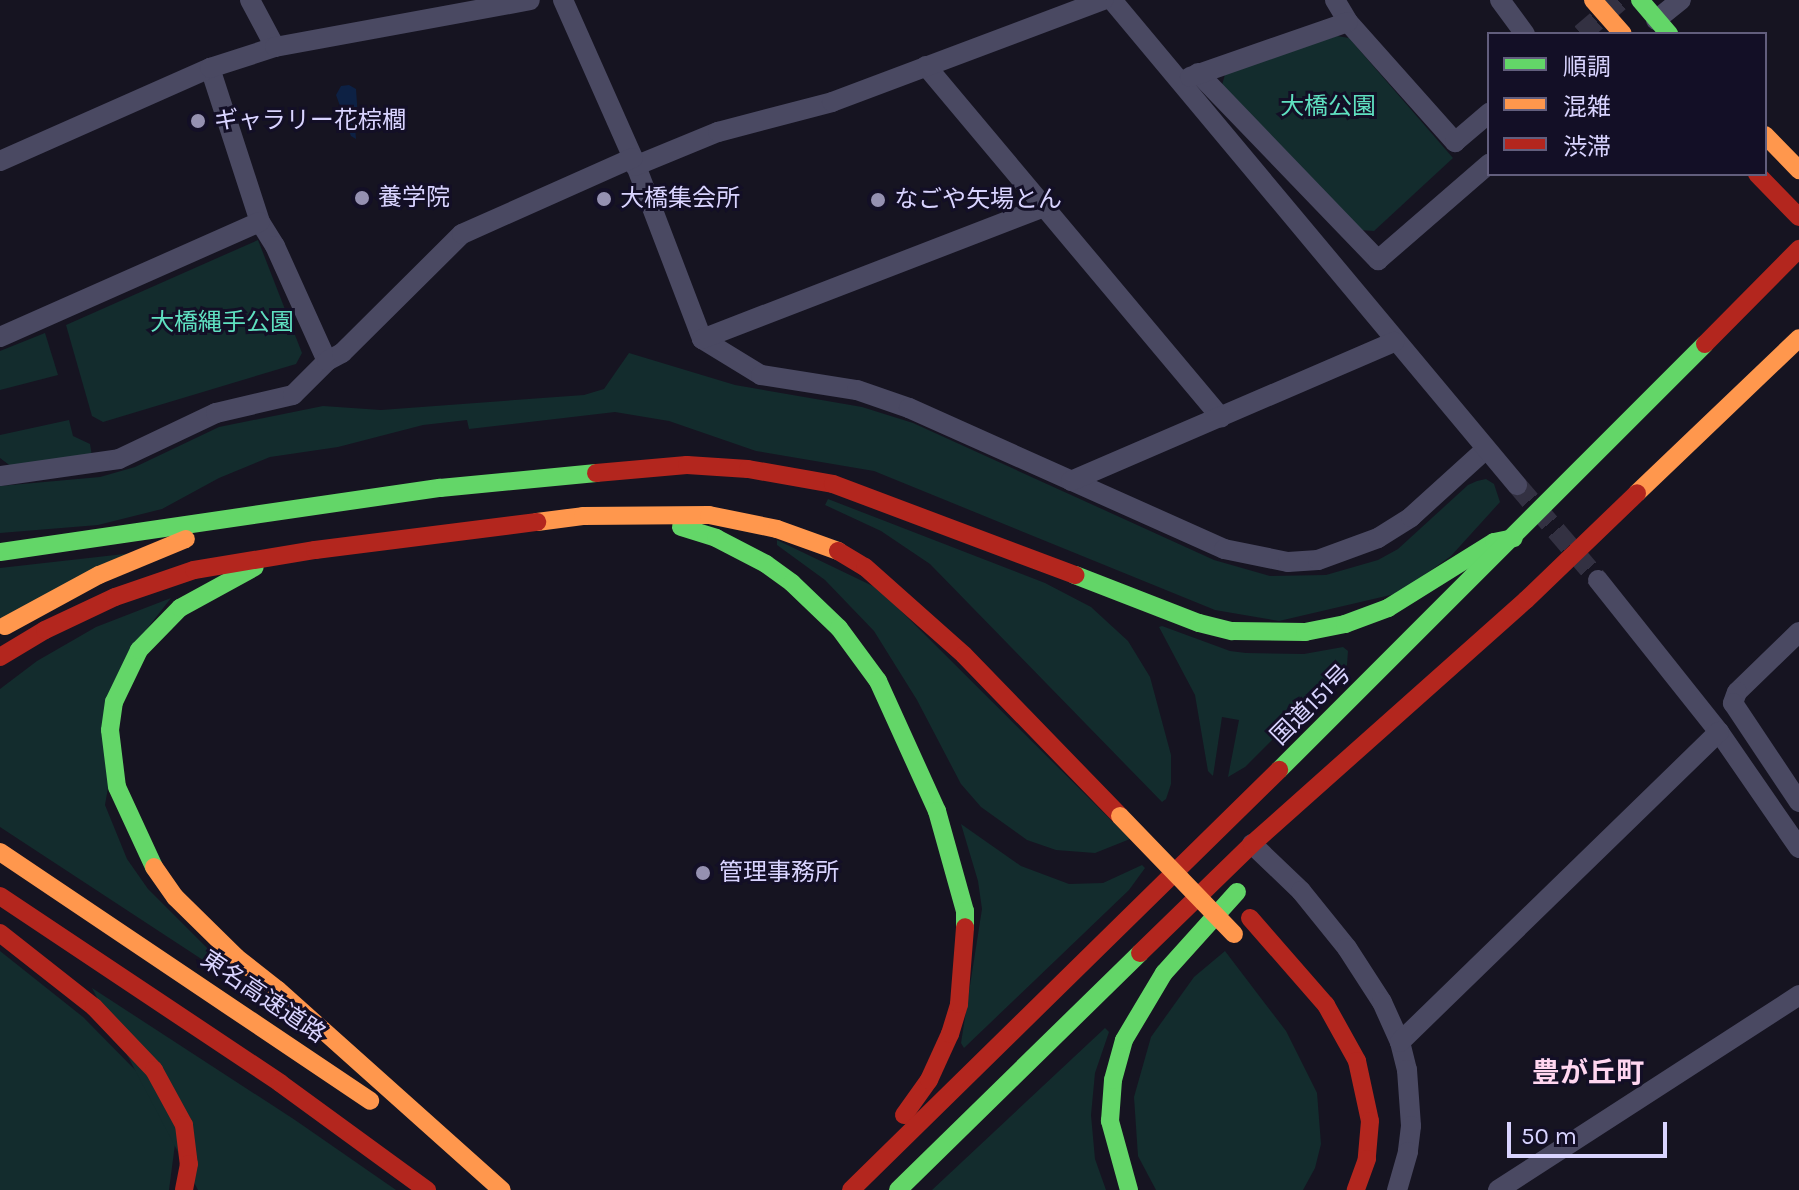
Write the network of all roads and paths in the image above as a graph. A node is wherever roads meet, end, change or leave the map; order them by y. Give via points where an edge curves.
1 (250, 0) edge
2 (530, 0) edge
3 (563, 0) edge
4 (1104, 0) edge
5 (1112, 0) edge
6 (1335, 0) edge
7 (1500, 0) edge
8 (1593, 0) edge
9 (1640, 0) edge
10 (1681, 0) edge
11 (1348, 22) junction
12 (1662, 27) edge
13 (1524, 32) edge
14 (1621, 32) edge
15 (275, 47) junction
16 (926, 66) junction
17 (210, 68) junction
18 (1189, 78) junction
19 (1487, 115) edge
20 (1767, 137) edge
21 (0, 161) edge
22 (634, 162) junction
23 (1487, 166) edge
24 (1799, 170) edge
25 (1759, 176) edge
26 (1044, 207) junction
27 (1799, 217) edge
28 (260, 222) junction
29 (1799, 249) edge
30 (0, 337) edge
31 (1799, 338) edge
32 (702, 339) junction
33 (1394, 342) junction
34 (327, 361) junction
35 (1221, 417) junction
36 (1486, 449) junction
37 (603, 471) junction
38 (0, 476) edge
39 (1071, 481) junction
40 (674, 485) dead end
41 (1517, 485) tunnel mouth
42 (629, 515) junction
43 (240, 516) junction
44 (811, 520) dead end
45 (1514, 538) junction
46 (0, 552) edge
47 (270, 558) junction
48 (887, 559) dead end
49 (1598, 580) tunnel mouth
50 (0, 629) edge
51 (1799, 632) edge
52 (970, 634) dead end
53 (1482, 636) junction
54 (0, 657) edge
55 (1025, 690) dead end
56 (1719, 732) junction
57 (1799, 802) edge
58 (1176, 844) dead end
59 (1252, 844) junction
60 (1799, 848) edge
61 (0, 852) edge
62 (1268, 860) junction
63 (0, 896) edge
64 (0, 933) edge
65 (1239, 940) dead end
66 (1799, 995) edge
67 (1400, 1042) junction
68 (184, 1190) edge
69 (427, 1190) edge
70 (495, 1190) edge
71 (502, 1190) edge
72 (851, 1190) edge
73 (898, 1190) edge
74 (1129, 1190) edge
75 (1356, 1190) edge
76 (1397, 1190) edge
77 (1498, 1190) edge

1 - 15 street
2 - 15 street
3 - 22 street
4 - 16 street
5 - 18 street
6 - 11 street
7 - 13 street
8 - 14 main road
9 - 12 main road
10 - 12 street
11 - 18 street
11 - 19 street via 1455,142
15 - 17 street
16 - 22 street via 832,102 718,132
16 - 26 street
17 - 21 street
17 - 28 street
18 - 23 street via 1378,260
18 - 33 street
20 - 24 main road
22 - 32 street
22 - 34 street via 462,234 342,353
25 - 27 main road
26 - 32 street
26 - 35 street
28 - 30 street
28 - 34 street
29 - 45 main road, 国道151号
31 - 53 main road
32 - 39 street via 761,375 857,390
33 - 35 street
33 - 36 street
34 - 38 street via 293,395 216,413 119,459
35 - 39 street
36 - 39 street via 1411,517 1378,538 1318,560 1288,562 1224,549
36 - 41 street
37 - 40 main road
37 - 43 main road
37 - 45 main road via 687,465 833,484 1232,631 1305,632 1345,624 1388,608 1494,542
42 - 47 main road via 583,516
42 - 65 main road, bridge via 709,515 777,529 835,549 865,567 954,645
42 - 72 main road via 716,538 766,564 814,603 878,681 937,811 965,911 959,1004 929,1080 857,1169
43 - 46 main road
43 - 50 main road via 99,575
44 - 48 main road
45 - 72 main road, 国道151号
47 - 54 main road via 194,570 115,597
47 - 71 main road via 180,608 139,650 114,702 110,730 117,787 146,854 175,897
49 - 56 street
51 - 57 street via 1737,692 1733,703
52 - 55 main road
53 - 59 main road
53 - 62 main road
56 - 60 street
56 - 67 street
58 - 75 main road via 1326,1005 1357,1061 1370,1121 1367,1159
59 - 62 street
59 - 73 main road
61 - 70 main road, 東名高速道路 via 303,1052
62 - 67 street via 1347,948
62 - 74 main road via 1164,973 1124,1040 1113,1080 1110,1121
63 - 69 main road via 280,1083
64 - 68 main road via 94,1007 154,1070 184,1125 189,1164
66 - 77 street
67 - 76 street via 1411,1126

